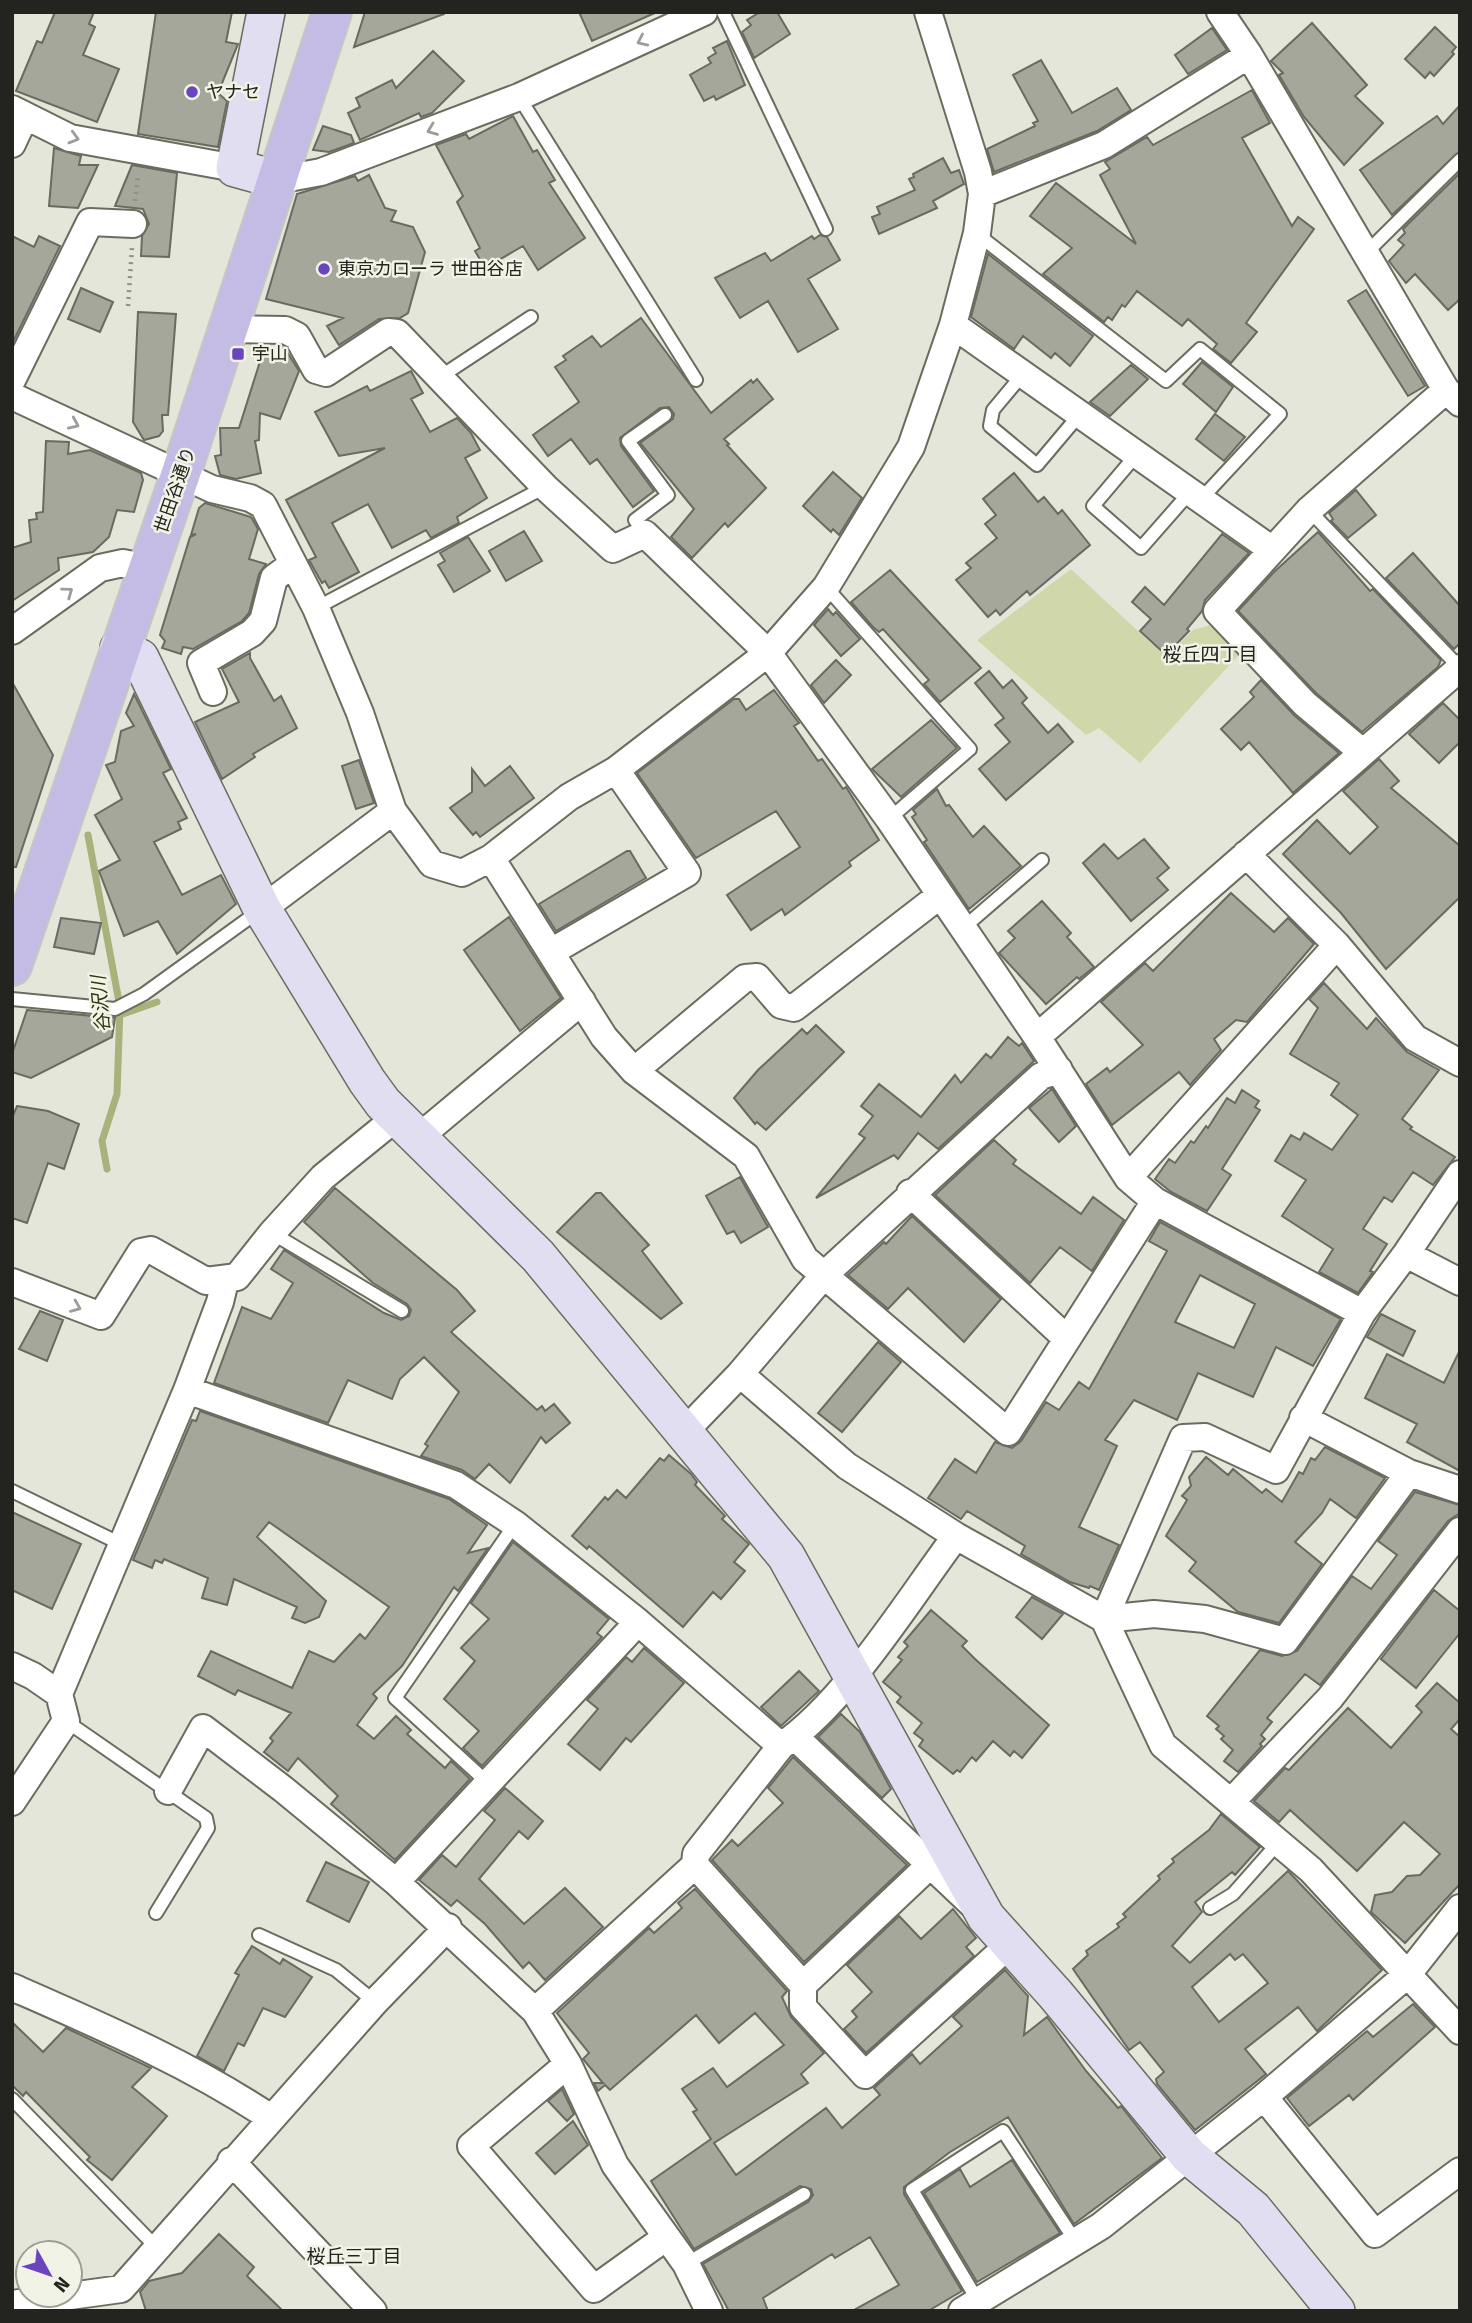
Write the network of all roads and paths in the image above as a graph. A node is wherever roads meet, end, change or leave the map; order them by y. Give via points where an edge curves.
1 (266, 12) edge
2 (332, 12) edge
3 (704, 12) edge
4 (723, 12) edge
5 (928, 12) edge
6 (1220, 12) edge
7 (1249, 55) junction
8 (519, 97) junction
9 (19, 113) edge
10 (12, 144) edge
11 (1460, 159) edge
12 (235, 168) junction
13 (278, 180) junction
14 (982, 194) junction
15 (133, 224) dead end
16 (826, 229) dead end
17 (977, 233) junction
18 (1367, 253) junction
19 (531, 317) dead end
20 (953, 325) junction
21 (228, 329) junction
22 (1023, 374) junction
23 (440, 377) junction
24 (12, 380) edge
25 (696, 380) dead end
26 (12, 396) edge
27 (1453, 396) edge
28 (1080, 414) junction
29 (665, 415) dead end
30 (1137, 454) junction
31 (181, 473) junction
32 (545, 487) junction
33 (1197, 494) junction
34 (1309, 510) junction
35 (645, 534) junction
36 (1270, 549) junction
37 (293, 564) junction
38 (149, 568) junction
39 (826, 587) junction
40 (316, 608) junction
41 (12, 631) edge
42 (119, 648) junction
43 (768, 653) junction
44 (1455, 679) edge
45 (214, 692) dead end
46 (1361, 751) junction
47 (617, 770) junction
48 (393, 811) junction
49 (889, 819) junction
50 (1246, 853) junction
51 (491, 858) junction
52 (1042, 860) dead end
53 (939, 896) junction
54 (21, 908) edge
55 (262, 909) junction
56 (962, 929) junction
57 (1337, 944) junction
58 (551, 951) junction
59 (12, 966) edge
60 (12, 999) edge
61 (582, 1001) junction
62 (1037, 1037) junction
63 (1460, 1063) edge
64 (1059, 1070) junction
65 (634, 1071) junction
66 (408, 1126) junction
67 (1460, 1174) edge
68 (1128, 1178) junction
69 (911, 1193) junction
70 (1155, 1201) junction
71 (272, 1233) junction
72 (1406, 1254) junction
73 (824, 1275) junction
74 (225, 1281) junction
75 (12, 1282) edge
76 (1460, 1282) edge
77 (402, 1311) dead end
78 (1362, 1313) junction
79 (1067, 1339) junction
80 (740, 1374) junction
81 (187, 1390) junction
82 (1303, 1418) junction
83 (684, 1432) junction
84 (1409, 1473) junction
85 (1460, 1490) edge
86 (12, 1491) edge
87 (515, 1524) junction
88 (1460, 1531) edge
89 (956, 1536) junction
90 (123, 1545) junction
91 (1104, 1619) junction
92 (638, 1622) junction
93 (12, 1667) edge
94 (853, 1675) junction
95 (59, 1694) junction
96 (66, 1721) junction
97 (788, 1741) junction
98 (488, 1783) junction
99 (168, 1791) junction
100 (1231, 1801) junction
101 (12, 1802) edge
102 (1279, 1842) junction
103 (938, 1857) junction
104 (695, 1865) junction
105 (396, 1882) junction
106 (1210, 1908) dead end
107 (1460, 1908) edge
108 (156, 1913) dead end
109 (448, 1927) junction
110 (259, 1935) dead end
111 (1010, 1944) junction
112 (1408, 1974) junction
113 (803, 1985) junction
114 (12, 1987) edge
115 (375, 2002) junction
116 (535, 2011) junction
117 (1460, 2031) edge
118 (568, 2064) junction
119 (1264, 2097) junction
120 (12, 2099) edge
121 (271, 2118) junction
122 (1189, 2156) junction
123 (232, 2161) junction
124 (1460, 2171) edge
125 (804, 2194) dead end
126 (665, 2238) junction
127 (1076, 2242) junction
128 (158, 2250) junction
129 (686, 2264) junction
130 (84, 2301) edge
131 (981, 2305) edge
132 (373, 2311) edge
133 (709, 2311) edge
134 (1336, 2311) edge

1 - 12 street
2 - 13 main road, 世田谷通り
3 -> 8 street
4 - 16 lane
5 - 14 street
6 - 7 street
7 - 14 street via 1104,145
7 - 18 street
8 -> 13 street via 321,172
8 - 25 lane
9 - 10 street
9 -> 12 street via 70,138
11 - 18 lane
12 - 13 street
13 - 21 main road, 世田谷通り
14 - 17 street
15 - 24 street via 90,222
17 - 20 street
17 - 33 lane via 1166,381 1200,349 1280,414
18 - 27 street
19 - 23 lane
20 - 22 street
20 - 39 street via 911,447
21 - 23 street via 285,330 297,336 316,370 326,373 388,332 397,333
21 - 31 main road, 世田谷通り
22 - 28 street
22 - 28 lane via 993,410 990,426 1037,465
23 - 32 street
26 -> 31 street
27 - 34 street
28 - 30 street
29 - 35 lane via 628,440 668,495 635,520
30 - 33 street
30 - 33 lane via 1093,506 1141,548
31 - 37 street via 212,489 263,505
31 - 38 main road, 世田谷通り
32 - 35 street via 612,549
32 - 40 lane
33 - 36 street
34 - 36 street
34 - 44 lane
35 - 43 street
36 - 46 street via 1217,611 1305,704
37 - 40 street
37 - 45 street via 274,578 263,621 252,633 201,663
41 -> 38 street via 100,568 123,563
38 - 42 main road, 世田谷通り
39 - 43 street
39 - 49 lane via 970,749
40 - 48 street via 360,713
42 - 54 main road, 世田谷通り
42 - 55 street via 140,658
43 - 47 street
43 - 49 street
44 - 46 street
46 - 50 street
47 - 51 street via 569,797
47 - 58 street via 687,873
48 - 51 street via 432,864 462,873
48 - 55 street
49 - 53 street
50 - 57 street
50 - 62 street
51 - 58 street
52 - 56 lane
53 - 56 street
53 - 65 street via 794,1007 781,1005 757,977 745,978
54 - 59 main road, 世田谷通り
55 - 60 lane via 116,1009
55 - 66 street via 367,1082
56 - 62 street
57 - 63 street via 1415,1038
57 - 68 street
58 - 61 street
61 - 65 street via 604,1037
61 - 66 street
62 - 64 street
64 - 68 street
64 - 69 street via 1041,1076
65 - 73 street via 746,1156 805,1259
66 - 71 street via 323,1177
66 - 83 street via 538,1256
67 - 72 street
68 - 70 street
69 - 73 street
69 - 79 street
70 - 78 street
70 - 79 street
71 - 74 street via 237,1277
71 - 77 lane
72 - 76 street
72 - 78 street
73 - 79 street via 1008,1432
73 - 80 street
75 -> 74 street via 100,1316 141,1252 150,1250 206,1281
74 - 81 street
78 - 82 street
80 - 83 street
80 - 89 street via 847,1466
81 - 87 street via 456,1486
81 - 90 street
82 - 84 street
82 - 91 street via 1276,1471 1205,1437 1183,1438
83 - 94 street via 786,1556
84 - 85 street
84 - 91 street via 1285,1641 1205,1619 1154,1614
86 - 90 lane
87 - 92 street
87 - 98 lane via 395,1698
88 - 100 street via 1330,1698
89 - 91 street
89 - 94 street
90 - 95 street
91 - 100 street via 1163,1745
92 - 97 street
92 - 98 street
93 - 95 street
94 - 97 street
94 - 103 street
95 - 96 street
96 - 99 lane
96 - 101 street
97 - 103 street
97 - 104 street via 696,1854
98 - 105 street
99 - 105 street via 202,1728
99 - 108 lane via 206,1818 208,1828
100 - 102 street
102 - 106 lane via 1233,1894
102 - 112 street
103 - 111 street
103 - 113 street
104 - 113 street
104 - 116 street
105 - 109 street
107 - 112 street
109 - 115 street
109 - 116 street
110 - 115 lane via 336,1970
111 - 113 street via 865,2075 803,2007
111 - 122 street
112 - 117 street
112 - 119 street
114 - 121 street via 126,2037 224,2087
115 - 121 street
116 - 118 street
118 - 126 street via 615,2165
118 - 126 street via 471,2146 594,2289
119 - 122 street
119 - 124 street via 1375,2234
120 - 128 lane
121 - 123 street
122 - 127 street
122 - 134 street via 1254,2209
123 - 128 street
123 - 132 street
125 - 129 lane
126 - 129 street
127 - 131 street
127 - 131 lane via 1003,2131 912,2190
128 - 130 street via 121,2289
129 - 133 street

